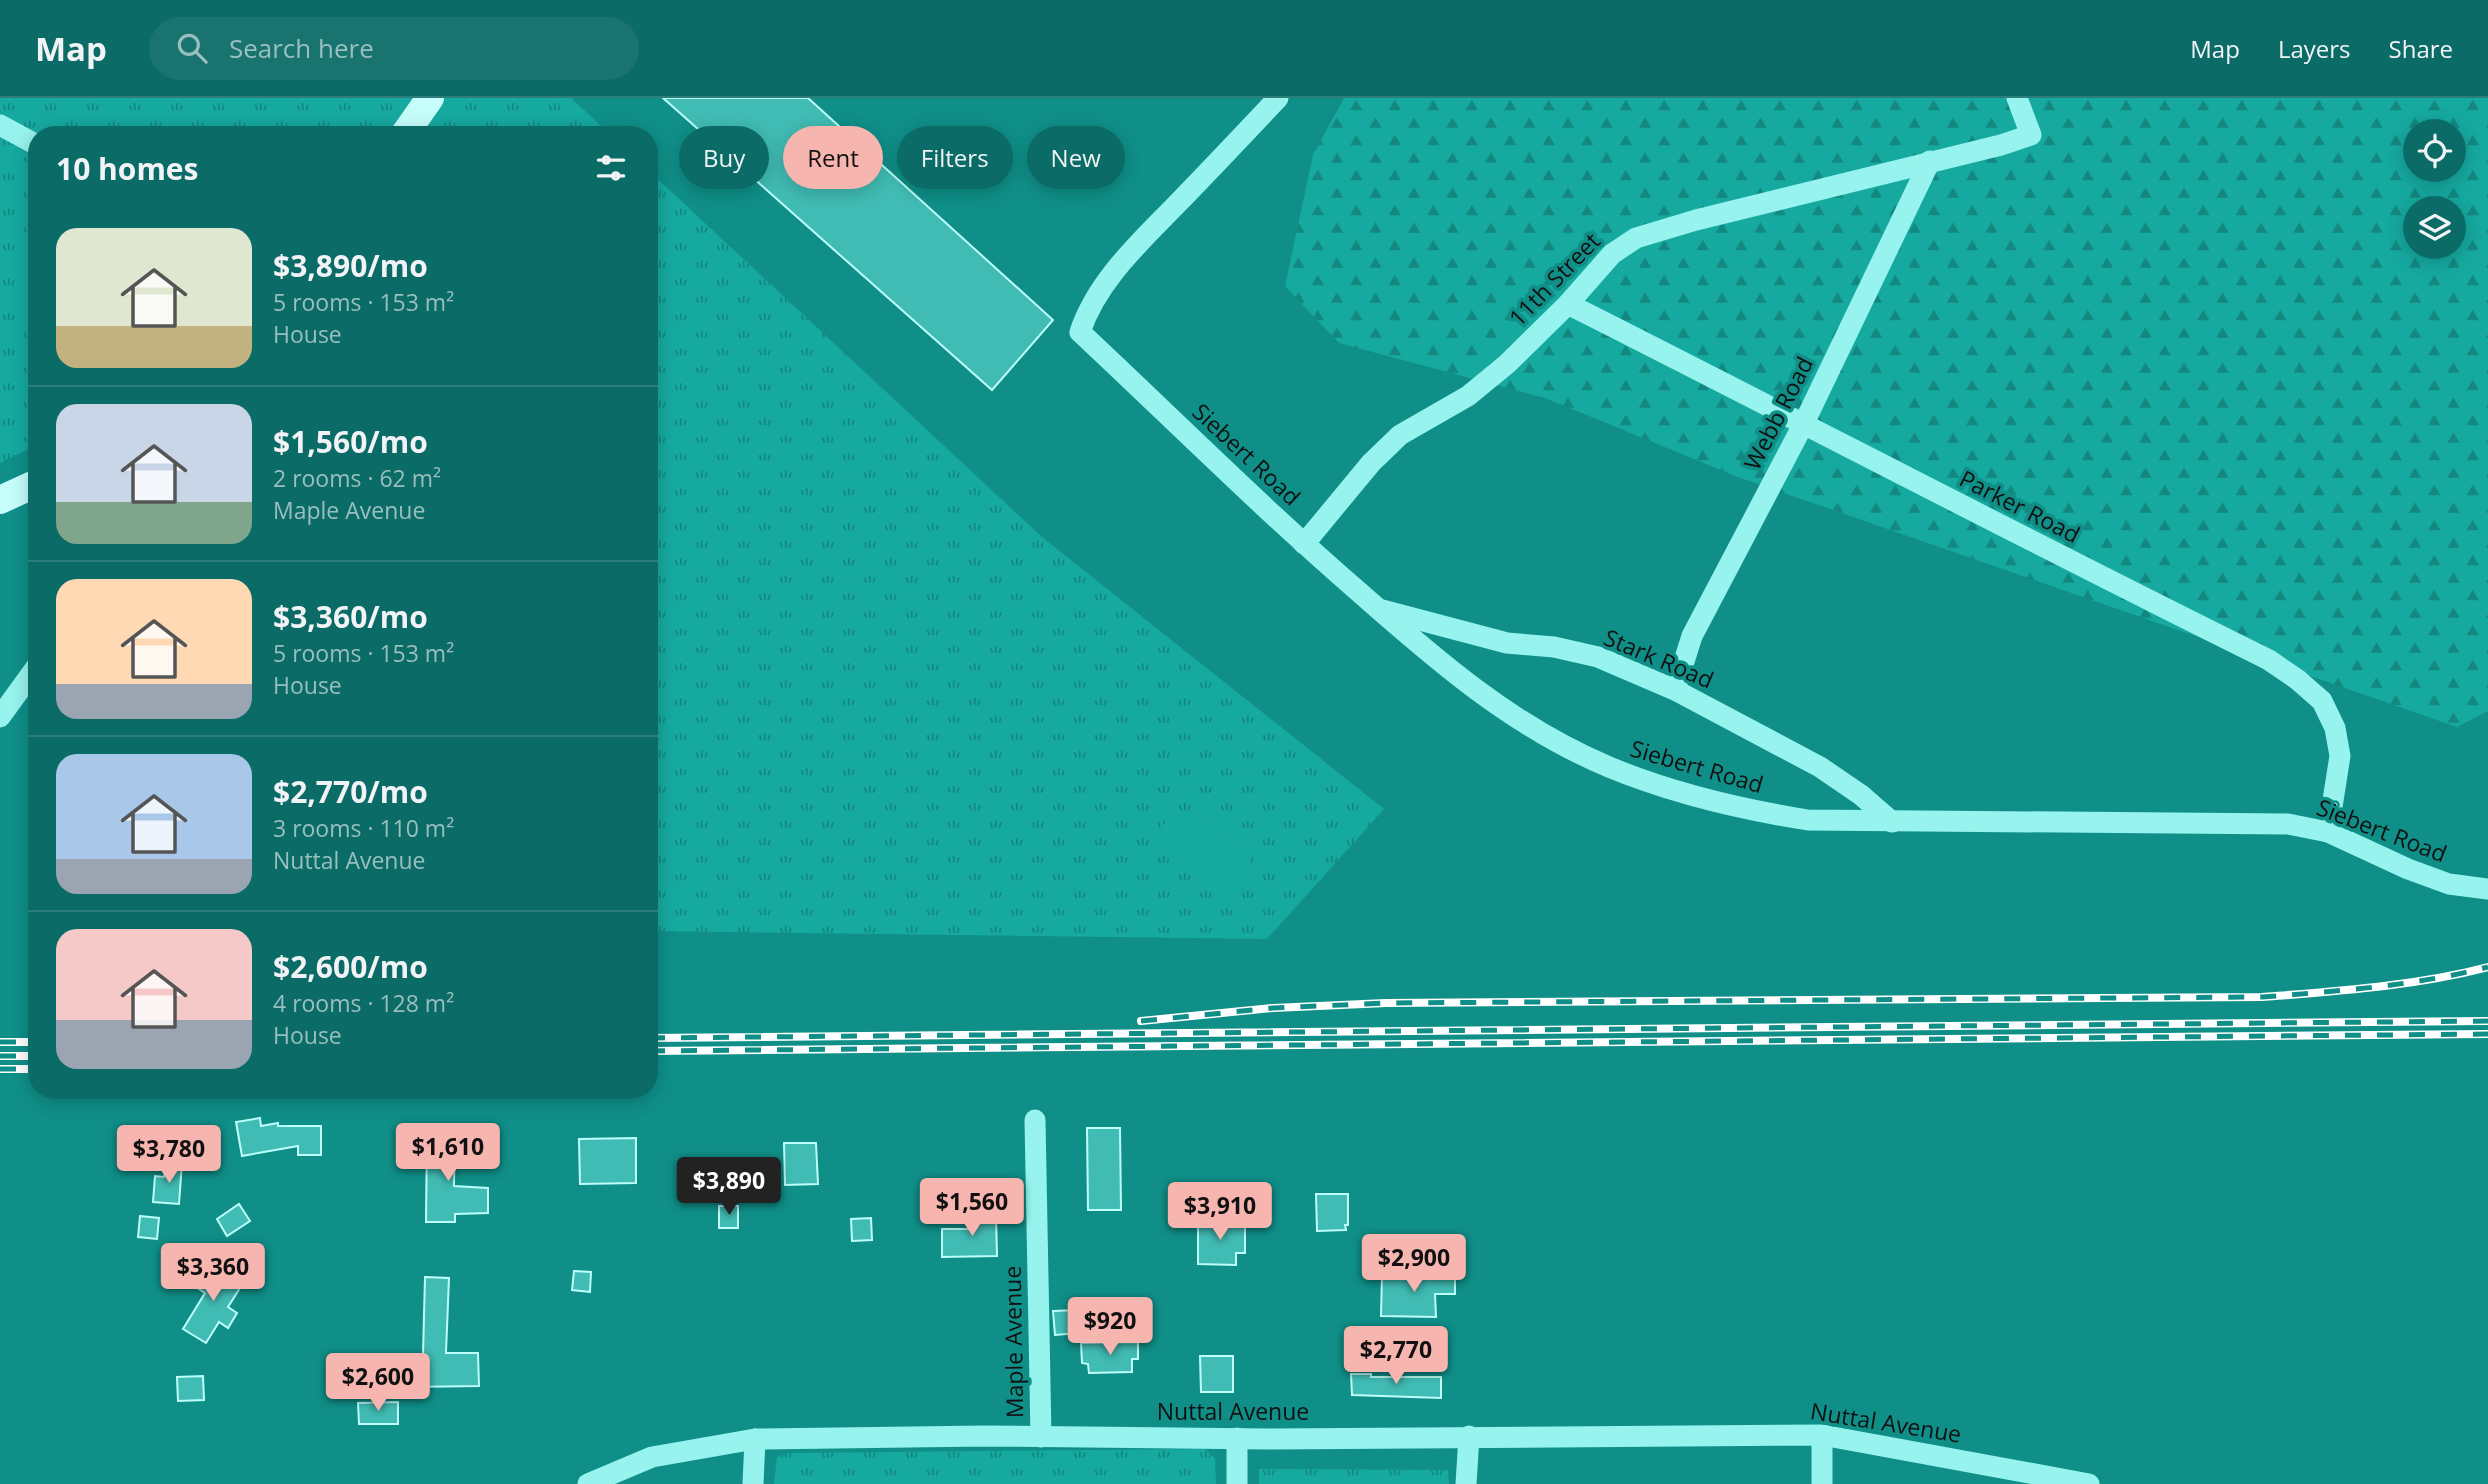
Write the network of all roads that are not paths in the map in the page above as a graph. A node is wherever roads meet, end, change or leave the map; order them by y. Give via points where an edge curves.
1 (430, 98) edge
2 (1278, 98) edge
3 (2017, 98) edge
4 (0, 125) edge
5 (410, 126) edge
6 (28, 140) edge
7 (1930, 161) junction
8 (1568, 304) junction
9 (1804, 424) junction
10 (28, 487) edge
11 (0, 500) edge
12 (1304, 544) junction
13 (1377, 608) junction
14 (28, 679) edge
15 (1675, 690) junction
16 (0, 718) edge
17 (1892, 822) junction
18 (2328, 832) junction
19 (2488, 890) edge
20 (1035, 1120) dead end
21 (1822, 1435) junction
22 (1469, 1436) junction
23 (1041, 1437) junction
24 (1237, 1438) junction
25 (755, 1439) junction
26 (588, 1484) edge
27 (753, 1484) edge
28 (1237, 1484) edge
29 (1466, 1484) edge
30 (1822, 1484) edge
31 (2089, 1484) edge

1 - 5 street
2 - 12 street, Siebert Road via 1101,287 1080,332
3 - 7 street, 11th Street via 2031,135
4 - 6 street
7 - 8 street, 11th Street via 1636,238 1612,254
7 - 9 street, Webb Road
8 - 9 street, Parker Road
8 - 12 street, 11th Street via 1468,396 1400,435
9 - 15 street, Webb Road via 1692,636
9 - 18 street, Parker Road via 2269,660 2298,680 2322,701 2335,728 2340,756
10 - 11 street
12 - 13 street, Siebert Road
13 - 15 street, Stark Road via 1507,643 1598,657
13 - 17 street, Siebert Road via 1488,701 1608,767 1737,809 1808,820
14 - 16 street
15 - 17 street, Stark Road via 1820,767
17 - 18 street, Siebert Road via 2261,823
18 - 19 street, Siebert Road via 2408,869
20 - 23 street, Maple Avenue
21 - 22 street, Nuttal Avenue
21 - 30 street
21 - 31 street, Nuttal Avenue
22 - 24 street, Nuttal Avenue
22 - 29 street
23 - 24 street, Nuttal Avenue
23 - 25 street, Nuttal Avenue
24 - 28 street
25 - 26 street, Nuttal Avenue via 652,1457
25 - 27 street

